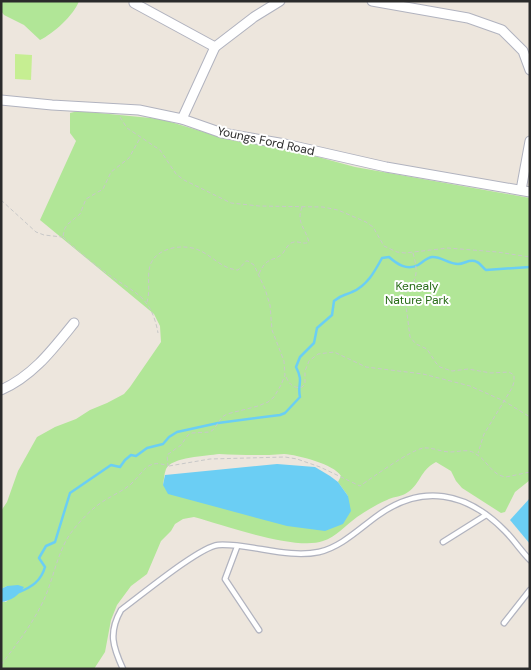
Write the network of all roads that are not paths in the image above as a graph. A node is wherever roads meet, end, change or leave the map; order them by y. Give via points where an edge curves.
1 (280, 1) edge
2 (372, 1) edge
3 (134, 3) dead end
4 (215, 47) junction
5 (530, 70) edge
6 (1, 100) edge
7 (182, 119) junction
8 (530, 141) edge
9 (525, 191) edge
10 (74, 323) dead end
11 (1, 390) edge
12 (486, 515) junction
13 (443, 542) dead end
14 (237, 547) junction
15 (530, 560) edge
16 (530, 590) edge
17 (504, 623) dead end
18 (259, 630) dead end
19 (123, 669) edge

1 - 4 street
2 - 5 street via 468,18 502,30 523,51
3 - 4 street
4 - 7 street
6 - 7 street, Youngs Ford Road via 139,110
7 - 9 street, Youngs Ford Road via 222,133 386,167
8 - 9 street
10 - 11 street via 36,367 17,383
12 - 13 lane
12 - 14 lane via 465,502 447,497 416,496 387,509 336,546 320,552 303,554
12 - 15 lane
14 - 18 lane via 226,579
14 - 19 lane via 216,545 200,551 121,610 112,632
16 - 17 lane

